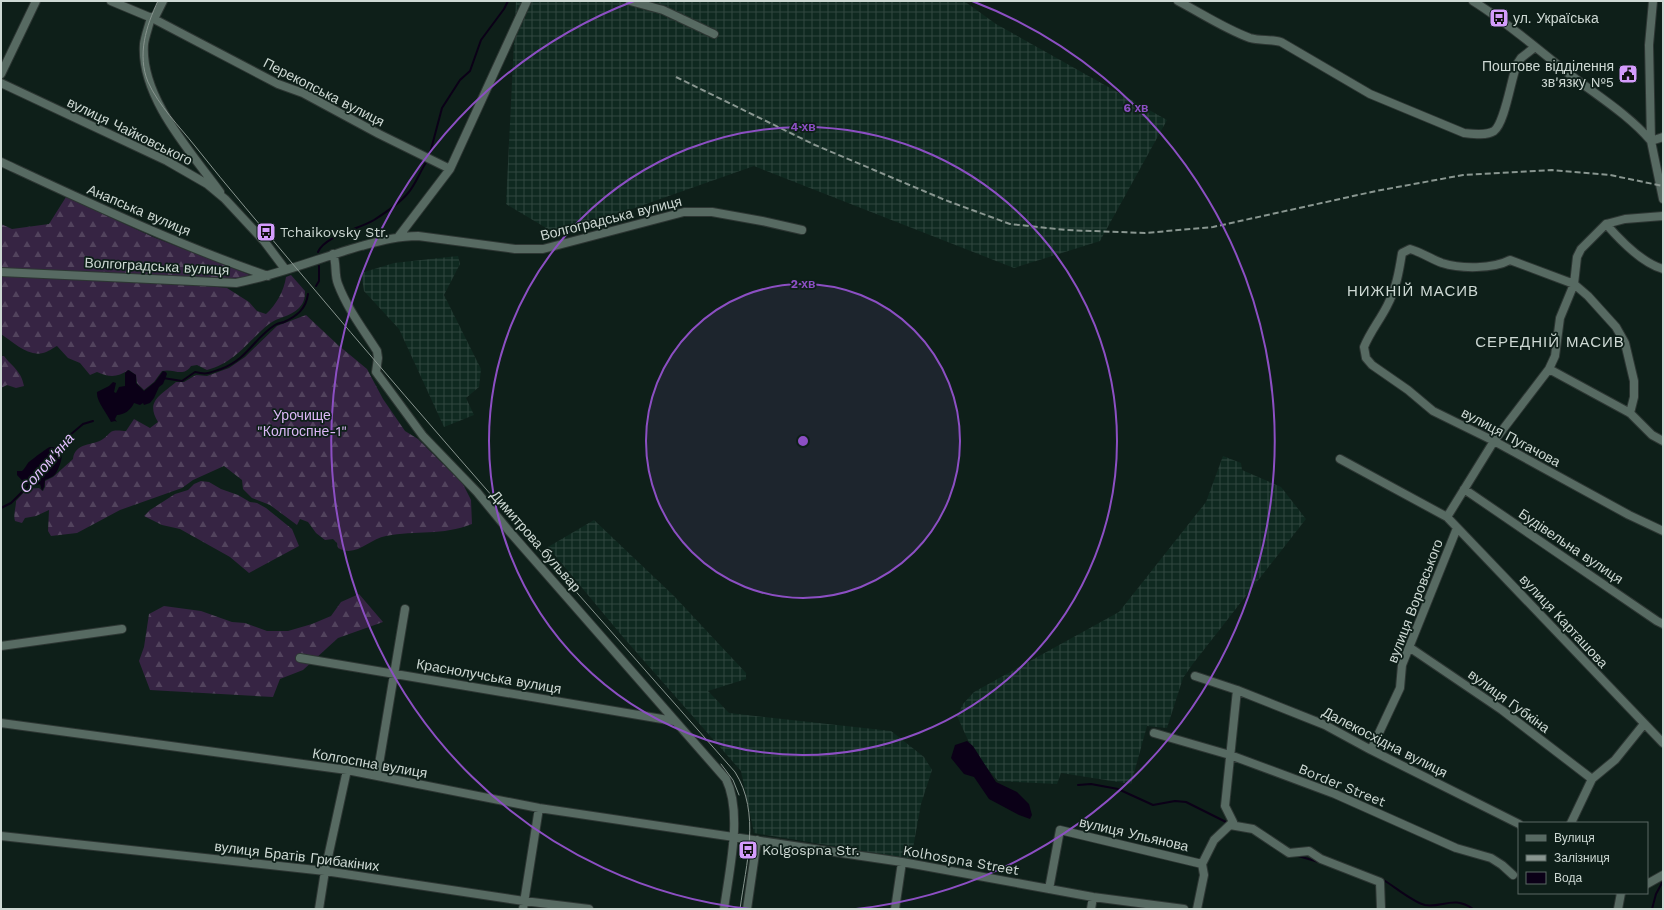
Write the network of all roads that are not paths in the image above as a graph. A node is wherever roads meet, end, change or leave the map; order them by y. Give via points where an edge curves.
1 (36, 1) edge
2 (111, 1) edge
3 (163, 1) edge
4 (527, 1) edge
5 (630, 1) edge
6 (1178, 1) edge
7 (1473, 1) edge
8 (1653, 1) edge
9 (152, 18) junction
10 (714, 34) dead end
11 (1535, 47) junction
12 (1, 74) edge
13 (1, 83) edge
14 (1650, 114) junction
15 (1634, 123) junction
16 (1663, 137) edge
17 (1650, 141) junction
18 (1, 162) edge
19 (450, 169) junction
20 (1663, 199) edge
21 (228, 202) junction
22 (1663, 216) edge
23 (1606, 224) junction
24 (802, 230) dead end
25 (399, 236) junction
26 (333, 254) junction
27 (285, 269) junction
28 (1663, 269) edge
29 (1, 272) edge
30 (269, 276) junction
31 (1574, 284) junction
32 (1549, 369) junction
33 (1630, 413) junction
34 (1494, 441) junction
35 (1663, 441) edge
36 (1340, 460) dead end
37 (1464, 489) junction
38 (1447, 517) junction
39 (1457, 528) junction
40 (1663, 531) edge
41 (405, 609) dead end
42 (1663, 624) edge
43 (122, 629) dead end
44 (1, 646) edge
45 (1409, 647) junction
46 (300, 658) dead end
47 (395, 673) junction
48 (1195, 676) dead end
49 (1237, 690) junction
50 (674, 721) junction
51 (1, 723) edge
52 (1644, 724) junction
53 (1154, 733) dead end
54 (1663, 743) edge
55 (1371, 750) junction
56 (1230, 755) junction
57 (347, 770) junction
58 (377, 776) junction
59 (1592, 779) junction
60 (539, 808) junction
61 (1571, 822) edge
62 (1518, 824) edge
63 (1230, 825) junction
64 (1, 836) edge
65 (733, 836) junction
66 (757, 840) junction
67 (902, 862) junction
68 (1202, 864) junction
69 (326, 871) junction
70 (1512, 875) dead end
71 (1663, 875) edge
72 (1648, 883) edge
73 (1049, 889) junction
74 (1621, 894) edge
75 (1093, 897) junction
76 (524, 905) edge
77 (319, 909) edge
78 (589, 909) edge
79 (724, 909) edge
80 (747, 909) edge
81 (895, 909) edge
82 (1091, 909) edge
83 (1184, 909) edge
84 (1197, 909) edge
85 (1381, 909) edge
86 (1618, 909) edge

1 - 12 street
2 - 9 street, Перекопська вулиця
3 - 9 street
4 - 19 street
5 - 10 street via 663,10
6 - 11 street via 1252,39 1273,39 1281,42 1370,94 1472,134 1488,133 1499,126 1517,64
7 - 11 street
8 - 14 street via 1649,44
9 - 19 street, Перекопська вулиця
9 - 21 street via 144,44 146,70 162,111
11 - 15 street
13 - 21 street, вулиця Чайковського via 167,161 207,184
14 - 15 street via 1643,121
14 - 17 street
15 - 17 street
16 - 17 street
17 - 20 street
18 - 30 street, Анапська вулиця via 225,261
19 - 25 street
21 - 27 street, вулиця Чайковського via 264,241
22 - 23 street via 1625,219
23 - 28 street via 1629,247
23 - 31 street via 1581,249 1577,257
24 - 25 street, Волгоградська вулиця via 712,212 684,212 543,249 515,250 418,236
25 - 26 street, Волгоградська вулиця
26 - 27 street, Волгоградська вулиця
26 - 50 street, Димитрова бульвар via 336,278 346,303 377,351 376,368 379,377 423,436 477,492
27 - 30 street, Волгоградська вулиця
29 - 30 street, Волгоградська вулиця via 216,283 236,283
31 - 32 street via 1560,318 1555,356
31 - 33 street via 1621,334 1625,343 1635,389
31 - 34 street, вулиця Пугачова via 1510,260 1505,263 1464,267 1443,263 1414,250 1402,253 1394,292 1364,347 1366,358 1433,411
32 - 33 street
32 - 34 street
33 - 35 street via 1652,435
34 - 37 street
34 - 40 street, вулиця Пугачова
36 - 38 street, вулиця Карташова
37 - 38 street
37 - 42 street, Будівельна вулиця
38 - 39 street, вулиця Карташова
39 - 45 street, вулиця Воровського
39 - 52 street, вулиця Карташова
41 - 47 street
43 - 44 street
45 - 55 street, вулиця Воровського via 1402,665 1400,688
45 - 59 street, вулиця Губкіна via 1502,710
46 - 47 street, Краснолучська вулиця
47 - 50 street, Краснолучська вулиця
47 - 58 street
48 - 49 street, Далекосхідна вулиця
49 - 55 street, Далекосхідна вулиця via 1326,725
49 - 56 street
50 - 65 street, Димитрова бульвар via 726,779 733,802
51 - 57 street, Колгоспна вулиця
52 - 54 street, вулиця Карташова
52 - 59 street via 1615,760
53 - 56 street, Border Street
55 - 62 street, Далекосхідна вулиця
56 - 63 street via 1226,806 1233,822
56 - 70 street, Border Street via 1335,794 1456,848 1491,858
57 - 58 street, Колгоспна вулиця
57 - 69 street
58 - 60 street, Колгоспна вулиця
59 - 61 street
60 - 65 street, Колгоспна вулиця
60 - 76 street
63 - 68 street via 1214,840
63 - 85 street via 1253,829 1289,852 1309,851 1321,859 1380,882
64 - 69 street, вулиця Братів Грибакіних
65 - 66 street, Kolhospna Street
65 - 79 street, Димитрова бульвар
66 - 67 street, Kolhospna Street
66 - 80 street
67 - 73 street, Kolhospna Street
67 - 81 street
68 - 73 street, вулиця Ульянова via 1060,830
68 - 84 street via 1204,875
69 - 76 street, вулиця Братів Грибакіних
69 - 77 street
71 - 72 street
73 - 75 street, Kolhospna Street
74 - 86 street
75 - 82 street
75 - 83 street, Kolhospna Street
76 - 78 street, вулиця Братів Грибакіних

